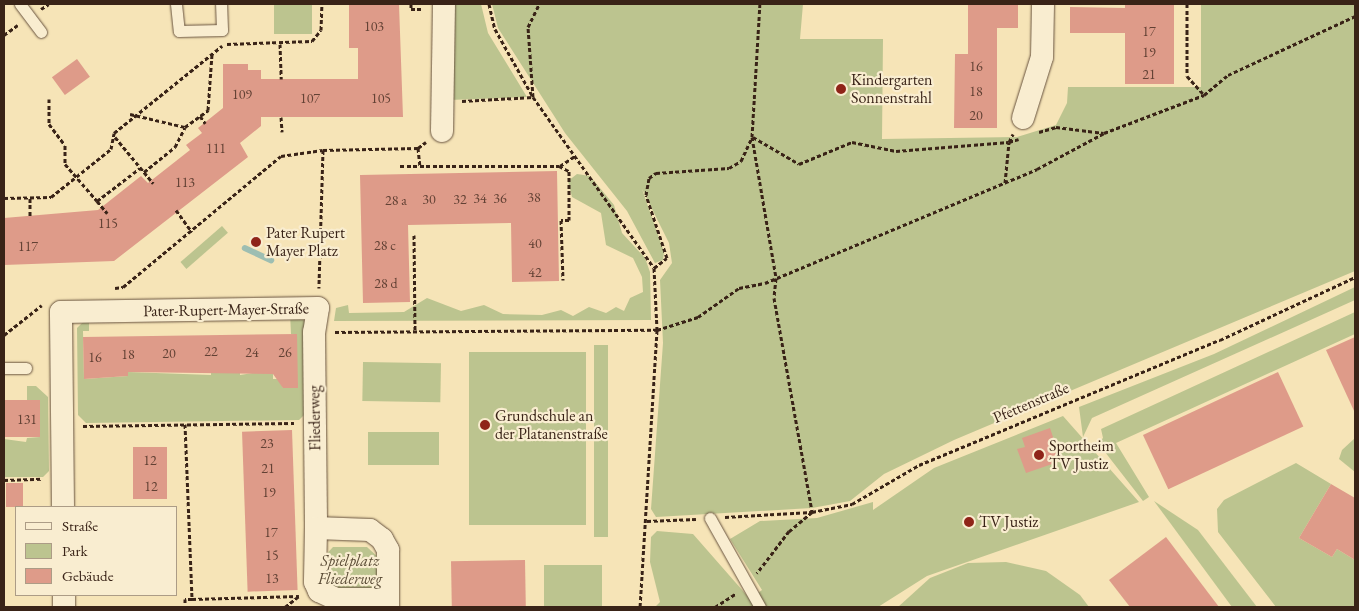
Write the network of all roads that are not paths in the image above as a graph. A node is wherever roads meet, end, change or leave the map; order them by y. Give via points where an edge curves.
1 (20, 4) edge
2 (176, 4) edge
3 (221, 4) edge
4 (444, 4) edge
5 (1043, 4) edge
6 (41, 32) dead end
7 (1027, 129) road end
8 (442, 131) road end
9 (318, 308) joint
10 (4, 368) edge
11 (26, 368) dead end
12 (63, 506) edge
13 (710, 518) road end
14 (316, 528) junction
15 (388, 603) edge
16 (760, 607) edge

1 - 6 lane
2 - 3 lane via 179,31 222,30
4 - 8 street
5 - 7 street via 1042,57
9 - 12 street, Pater-Rupert-Mayer-Straße via 61,312
9 - 14 street, Fliederweg via 314,332
10 - 11 lane
13 - 16 lane
14 - 15 street via 370,530 382,539 388,550
14 - 15 street, Fliederweg via 314,582 309,593 336,599

